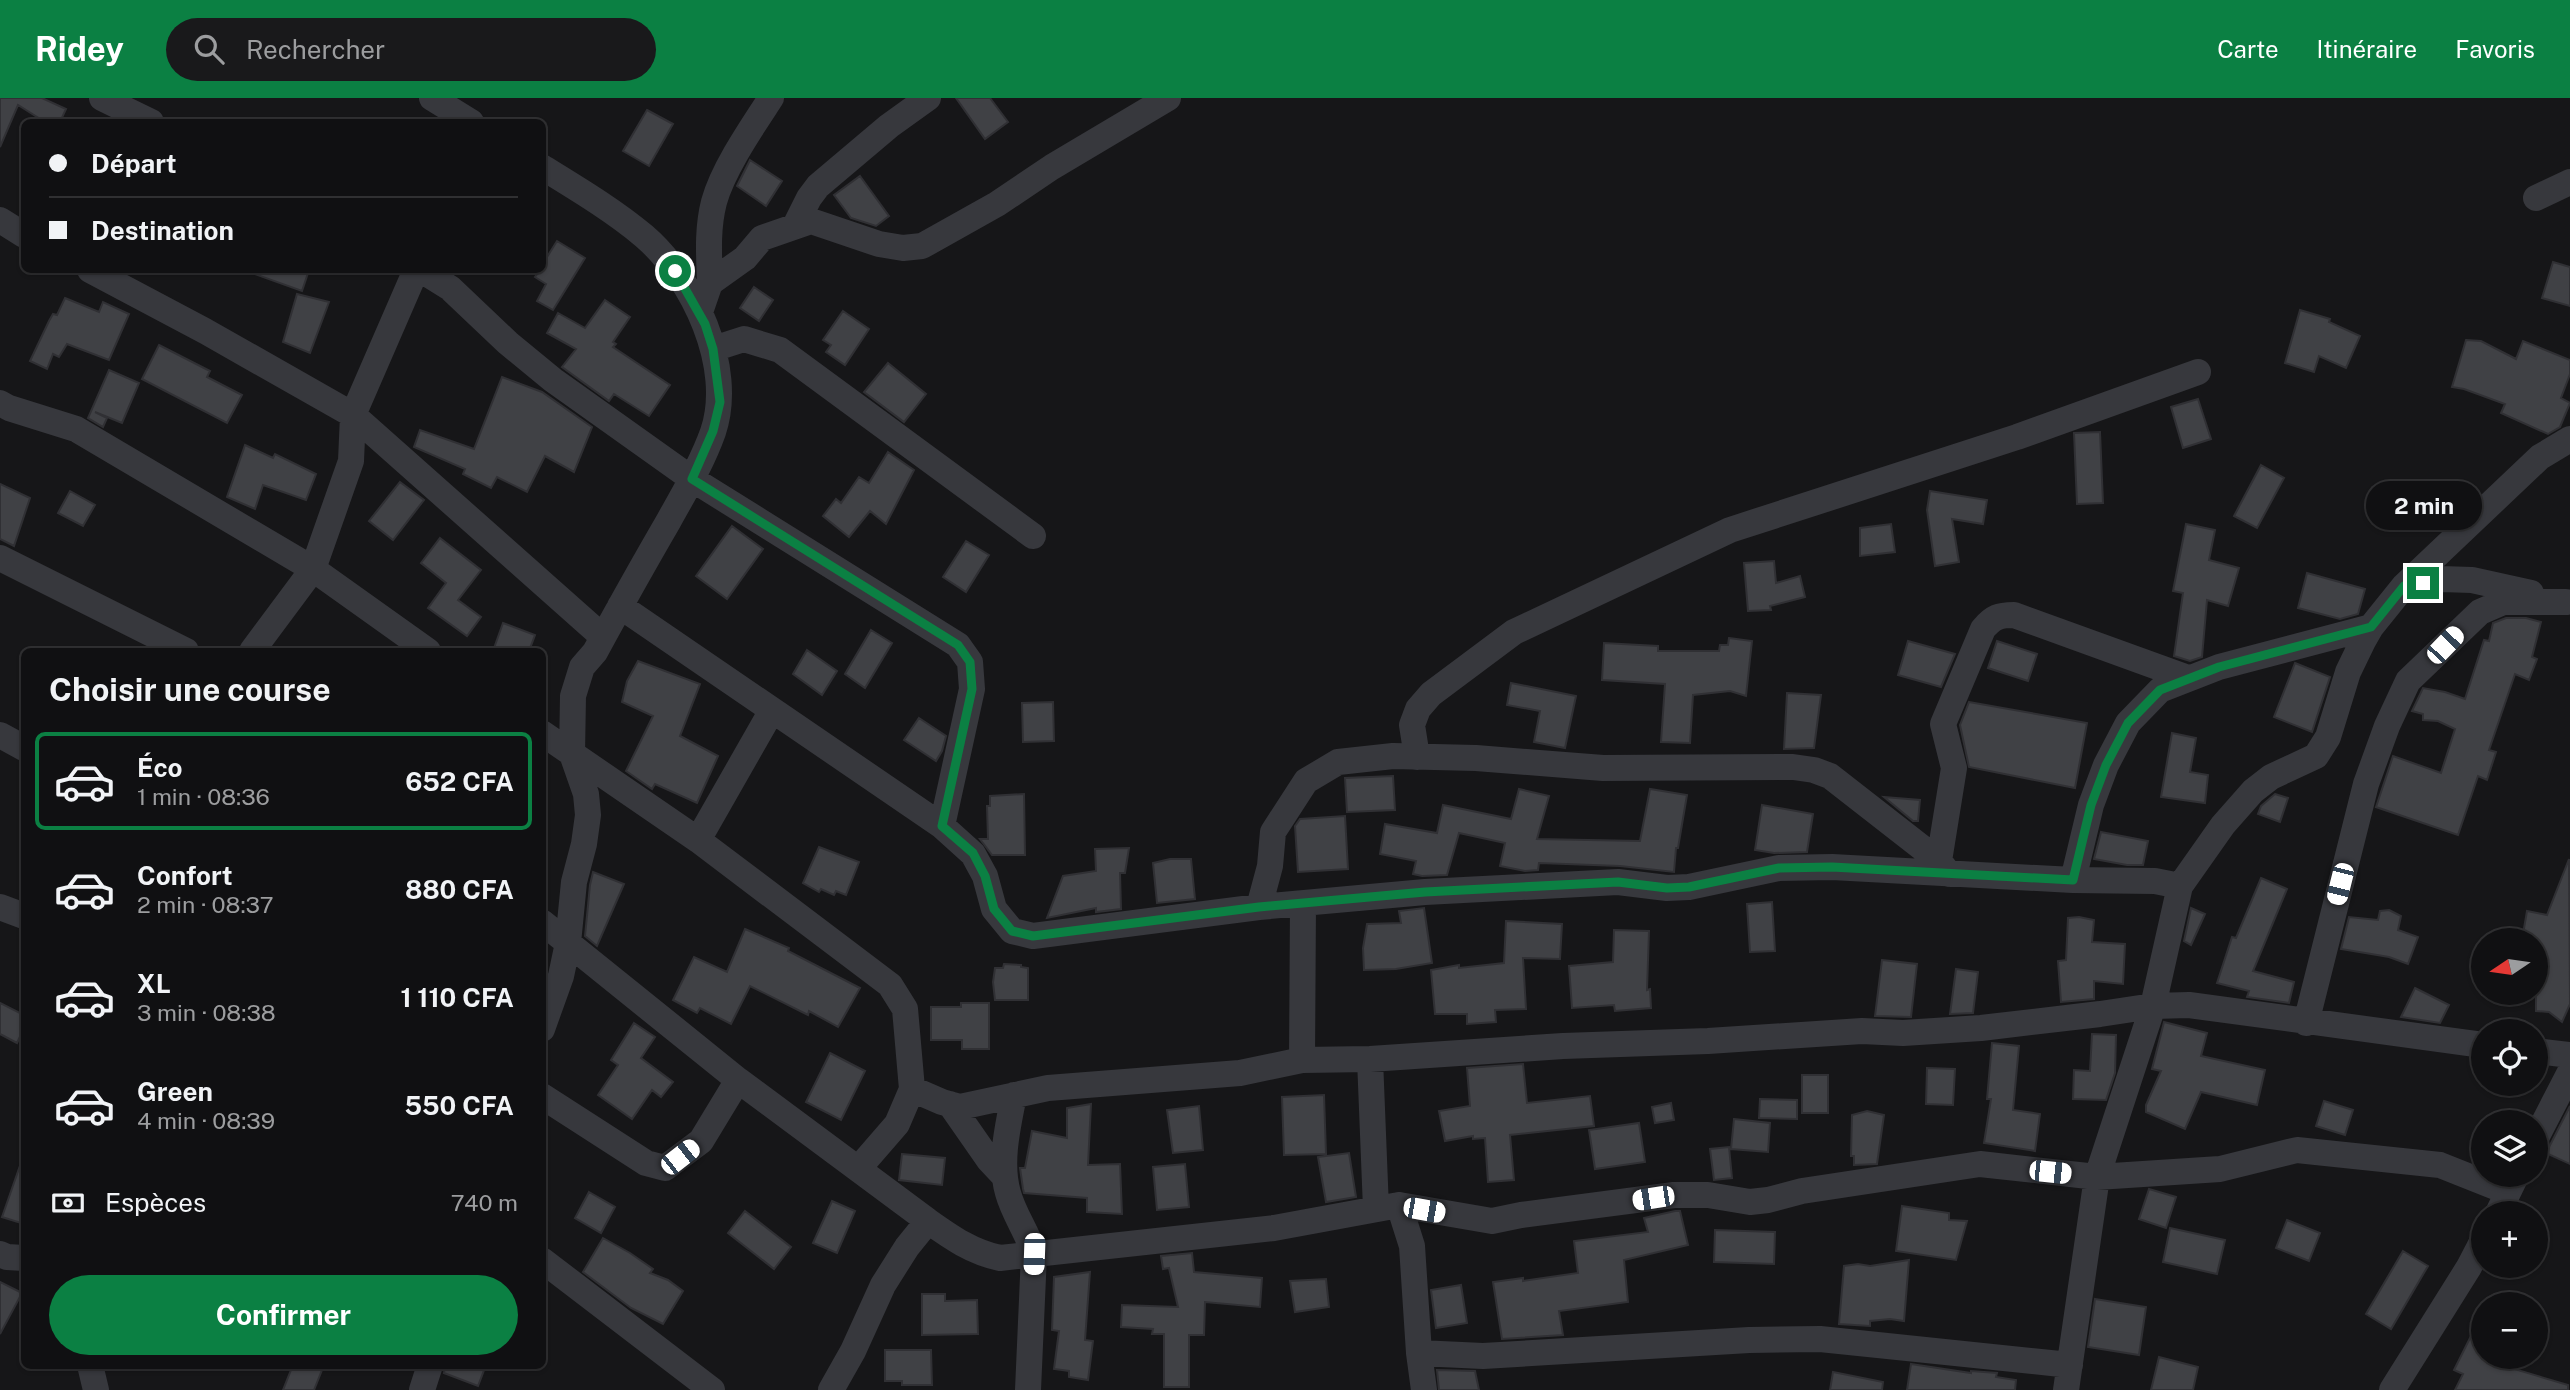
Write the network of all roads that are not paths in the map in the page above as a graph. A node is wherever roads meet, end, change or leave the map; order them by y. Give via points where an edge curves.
1 (102, 98) edge
2 (432, 98) edge
3 (771, 98) edge
4 (928, 98) edge
5 (1168, 98) edge
6 (145, 119) edge
7 (466, 119) edge
8 (546, 170) edge
9 (2570, 182) edge
10 (2536, 198) dead end
11 (0, 220) edge
12 (795, 226) junction
13 (21, 233) edge
14 (96, 273) edge
15 (417, 273) edge
16 (423, 273) edge
17 (709, 283) junction
18 (700, 312) junction
19 (713, 349) junction
20 (2198, 372) dead end
21 (0, 403) edge
22 (353, 415) junction
23 (2570, 439) edge
24 (692, 479) junction
25 (1033, 537) dead end
26 (0, 558) edge
27 (313, 569) junction
28 (2404, 586) junction
29 (2568, 603) edge
30 (621, 606) junction
31 (2371, 627) junction
32 (603, 637) junction
33 (180, 648) edge
34 (254, 648) edge
35 (424, 648) edge
36 (2188, 678) junction
37 (774, 712) junction
38 (0, 735) edge
39 (546, 736) edge
40 (21, 746) edge
41 (572, 754) junction
42 (1417, 757) junction
43 (942, 826) junction
44 (698, 840) junction
45 (1944, 868) junction
46 (2073, 880) junction
47 (2180, 886) junction
48 (1303, 904) junction
49 (0, 907) edge
50 (1259, 907) junction
51 (21, 915) edge
52 (546, 925) edge
53 (568, 943) junction
54 (2153, 1006) junction
55 (546, 1018) edge
56 (2306, 1023) junction
57 (2471, 1044) edge
58 (2548, 1052) edge
59 (2570, 1055) edge
60 (1370, 1059) junction
61 (1302, 1060) junction
62 (2570, 1072) edge
63 (738, 1080) junction
64 (912, 1089) junction
65 (1014, 1095) junction
66 (546, 1099) edge
67 (2570, 1102) edge
68 (950, 1104) junction
69 (2548, 1114) edge
70 (2548, 1122) edge
71 (858, 1170) junction
72 (1005, 1177) junction
73 (2097, 1177) junction
74 (2508, 1193) edge
75 (1387, 1207) junction
76 (928, 1221) junction
77 (0, 1254) edge
78 (1034, 1254) junction
79 (21, 1258) edge
80 (546, 1263) edge
81 (2471, 1263) edge
82 (1419, 1353) junction
83 (91, 1369) edge
84 (429, 1369) edge
85 (2068, 1377) edge
86 (96, 1390) edge
87 (422, 1390) edge
88 (712, 1390) edge
89 (831, 1390) edge
90 (1028, 1390) edge
91 (1424, 1390) edge
92 (2392, 1390) edge

1 - 6 street
2 - 7 street
3 - 17 street via 714,201 708,239
4 - 12 street via 818,186
5 - 12 street via 922,246 879,244 811,221
8 - 18 street via 645,237 675,271
9 - 10 street
11 - 13 street
12 - 17 street via 762,238 745,258
14 - 22 street
15 - 22 street
16 - 24 street via 450,288 553,380
17 - 18 street
18 - 19 street
19 - 24 street via 720,402
19 - 25 street via 744,339 780,350
20 - 42 street via 1730,530 1514,632 1431,694 1418,709 1412,725
21 - 27 street via 76,429
22 - 27 street via 351,461
22 - 32 street
23 - 28 street via 2540,457
24 - 30 street
24 - 43 street via 958,645 970,662 972,689
26 - 33 street
27 - 34 street
27 - 35 street
28 - 29 street via 2441,579 2472,580
28 - 31 street
29 - 56 street via 2503,602 2480,612 2408,681 2366,784
30 - 32 street
30 - 37 street
31 - 36 street
31 - 47 street via 2348,672 2328,737 2316,756 2253,791
32 - 41 street via 582,667 573,696
36 - 45 street via 2014,615 1998,615 1990,621 1943,724 1954,768
36 - 46 street via 2160,690 2128,723 2091,805
37 - 43 street
37 - 44 street
38 - 40 street
39 - 41 street
41 - 44 street
41 - 53 street via 588,815
42 - 45 street via 1604,768 1814,770 1830,776
42 - 50 street via 1338,762 1306,781 1273,832
43 - 50 street via 973,853 994,909 1012,931 1033,936
44 - 64 street via 890,985 905,1009
45 - 46 street
45 - 48 street via 1779,868 1689,887 1618,882
46 - 47 street via 2155,881
47 - 54 street
48 - 50 street
48 - 61 street
49 - 51 street
52 - 53 street
53 - 55 street
53 - 63 street
54 - 56 street via 2189,1005
54 - 60 street via 1981,1028
54 - 73 street
56 - 57 street
58 - 59 street
60 - 61 street
60 - 75 street
61 - 65 street via 1240,1073 1048,1088
62 - 69 street
63 - 66 street via 701,1141 665,1168 646,1163
63 - 71 street
64 - 68 street
64 - 71 street via 897,1124
65 - 68 street via 960,1107
65 - 72 street
67 - 70 street
68 - 72 street
71 - 76 street
72 - 78 street
73 - 74 street via 2220,1169 2297,1150 2440,1165
73 - 75 street via 1980,1164 1769,1200 1674,1195 1492,1221
73 - 85 street
75 - 78 street via 1274,1228
75 - 82 street via 1412,1246
76 - 78 street via 980,1254 1000,1258
76 - 89 street via 883,1284
77 - 79 street
78 - 90 street
80 - 88 street
81 - 92 street
82 - 85 street via 1483,1356 1820,1339
82 - 91 street
83 - 86 street
84 - 87 street

